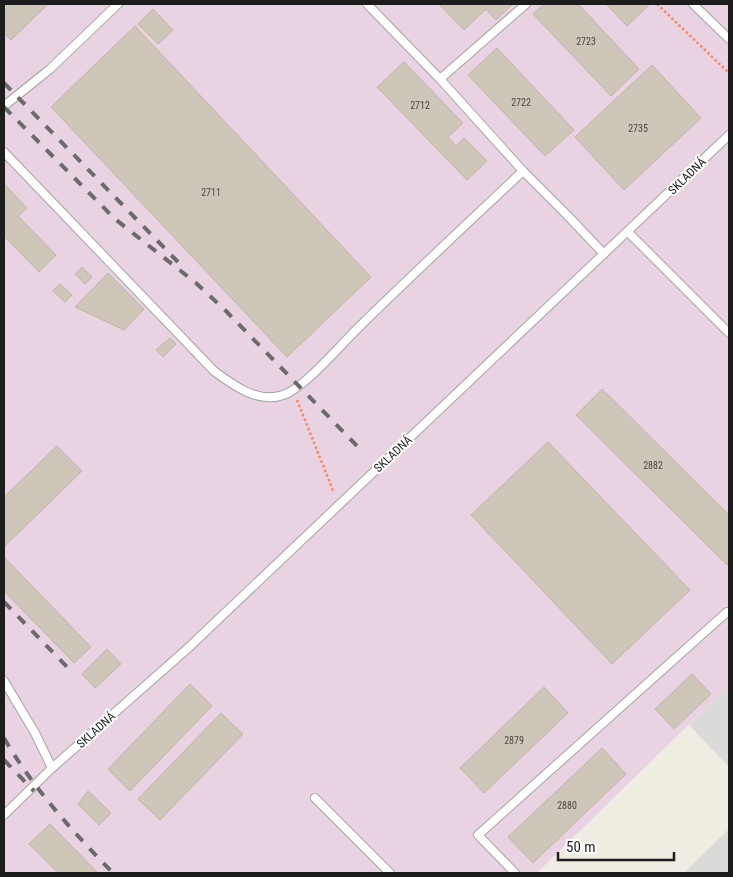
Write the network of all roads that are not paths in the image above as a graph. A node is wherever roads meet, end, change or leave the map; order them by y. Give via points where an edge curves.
1 (118, 4) edge
2 (367, 4) edge
3 (526, 4) edge
4 (693, 4) edge
5 (729, 39) edge
6 (440, 79) junction
7 (4, 106) edge
8 (729, 135) edge
9 (4, 152) edge
10 (523, 171) junction
11 (628, 232) junction
12 (604, 254) junction
13 (729, 333) edge
14 (729, 613) edge
15 (4, 681) edge
16 (52, 768) junction
17 (315, 798) dead end
18 (4, 815) edge
19 (390, 873) edge
20 (515, 873) edge

1 - 7 lane via 50,69
2 - 6 lane
3 - 6 lane
4 - 5 lane
6 - 10 lane
8 - 11 lane, SKLADNÁ
9 - 10 lane via 214,371 252,394 271,398 299,386
10 - 12 lane
11 - 12 lane, SKLADNÁ
11 - 13 lane
12 - 16 lane, SKLADNÁ via 187,649
14 - 20 lane via 478,835
15 - 16 lane
16 - 18 lane, SKLADNÁ
17 - 19 lane

